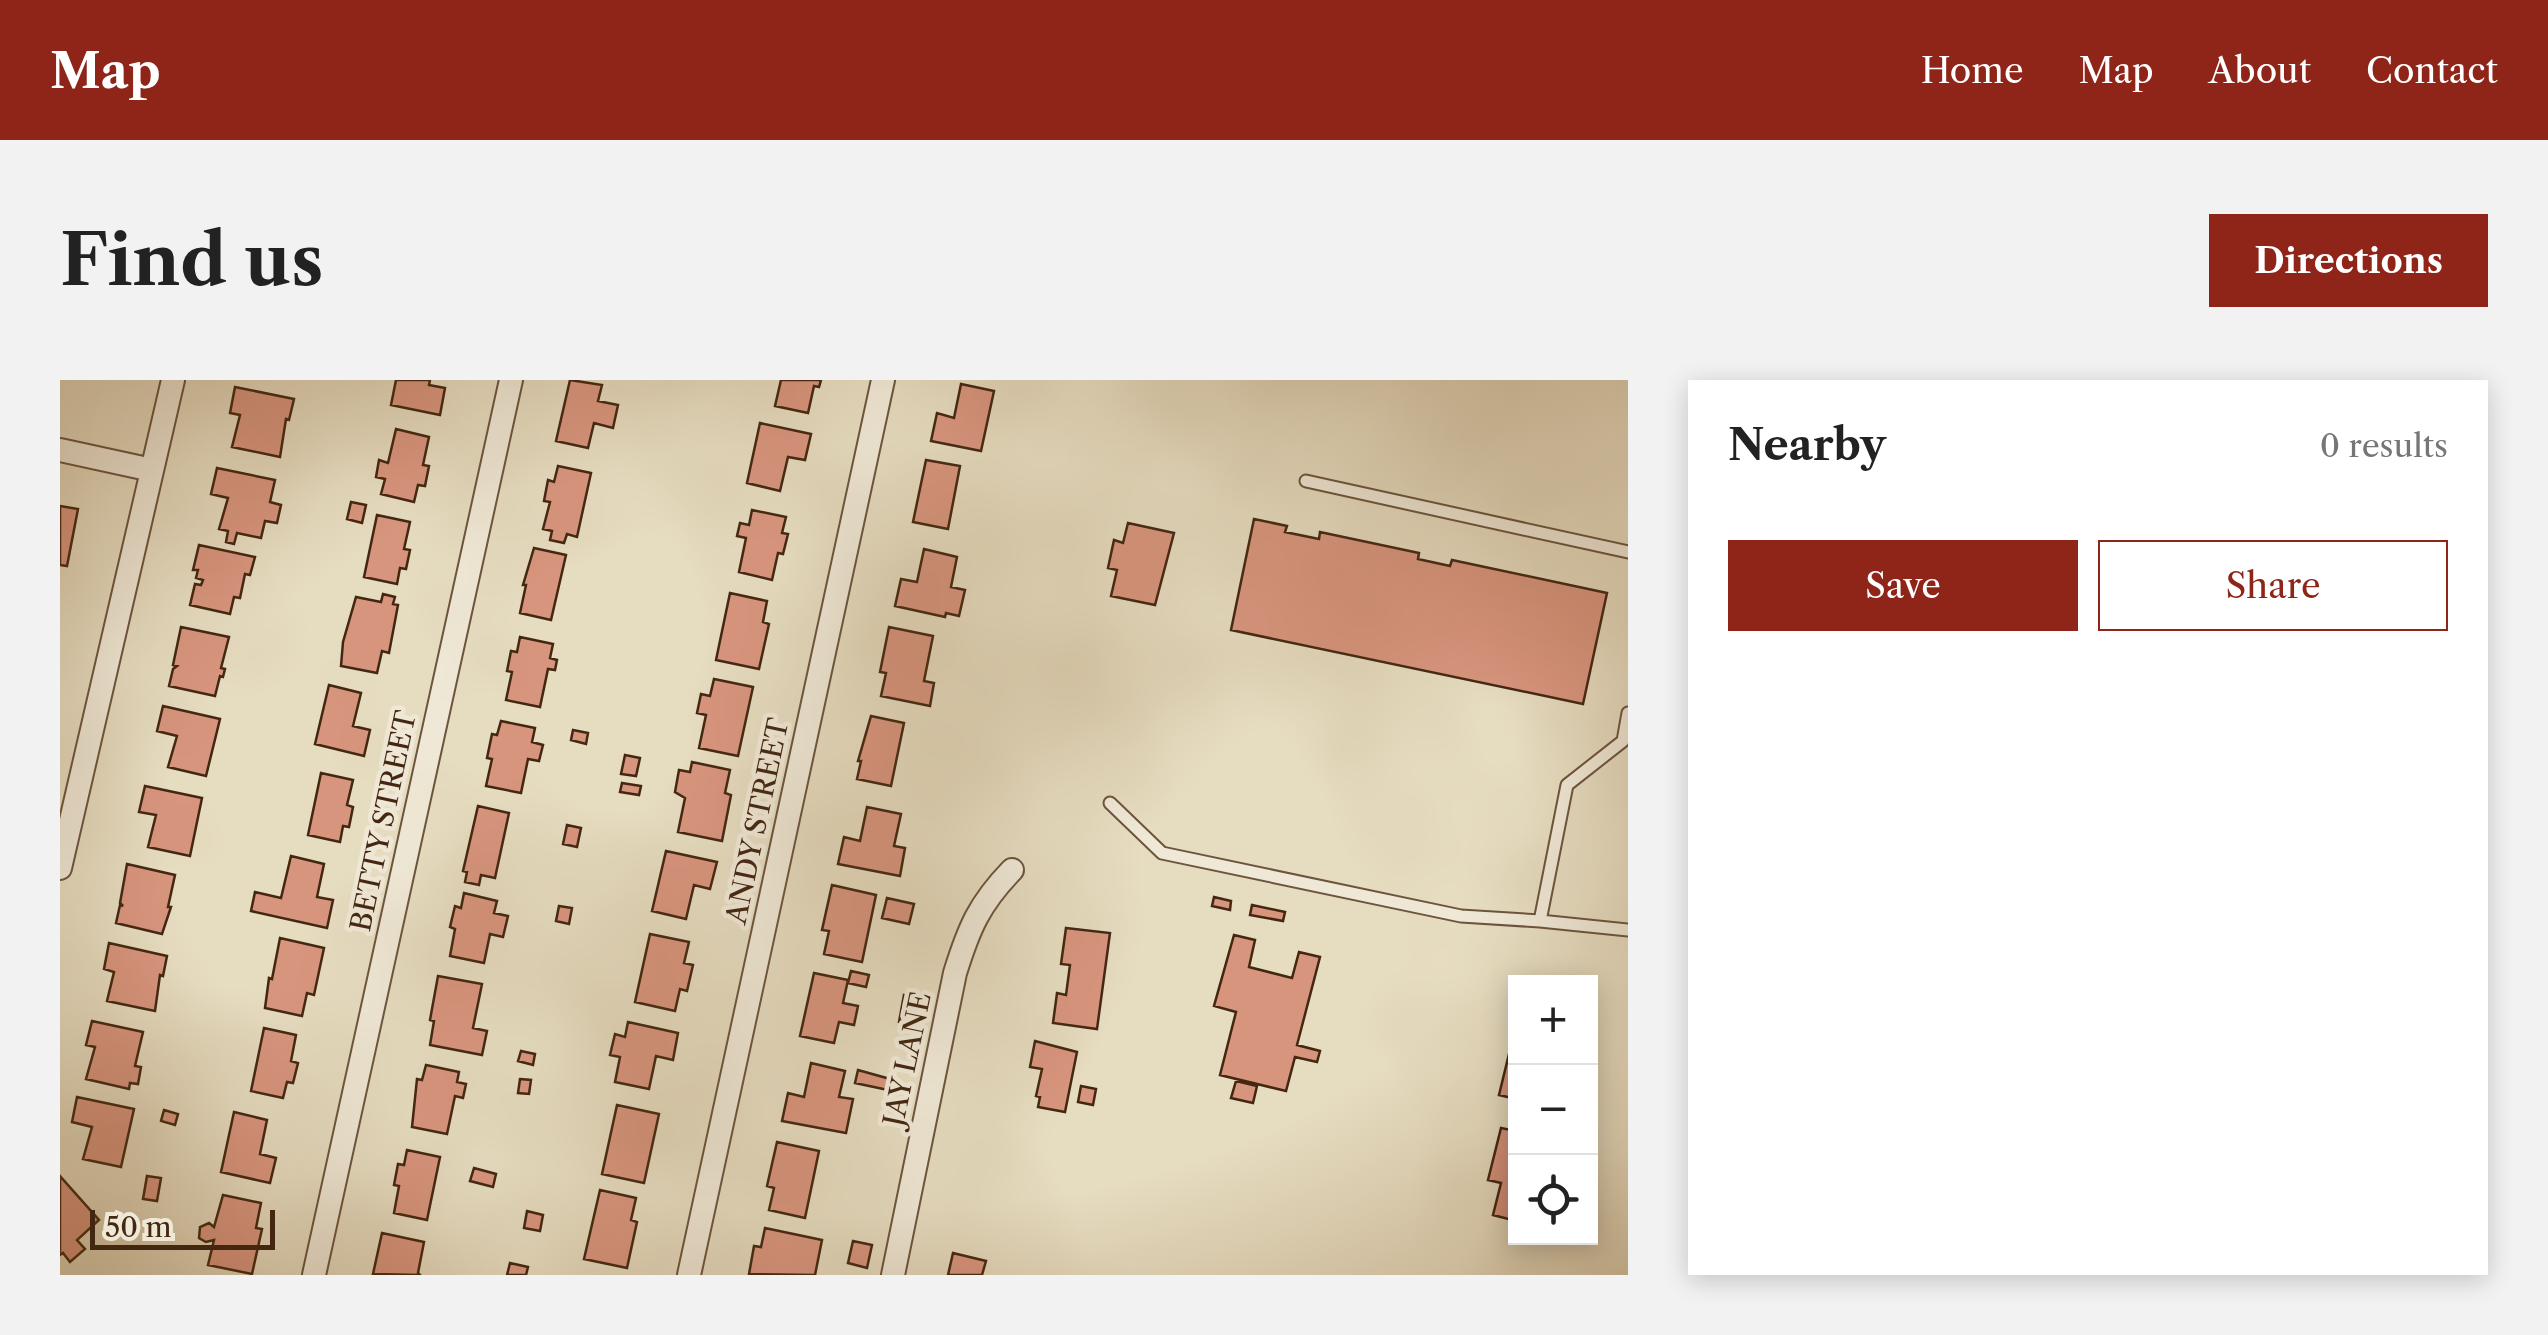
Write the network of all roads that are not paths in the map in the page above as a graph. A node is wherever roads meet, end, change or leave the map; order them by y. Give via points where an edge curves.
1 (172, 380) edge
2 (511, 380) edge
3 (883, 380) edge
4 (60, 450) edge
5 (152, 470) junction
6 (1306, 481) dead end
7 (1628, 552) edge
8 (1628, 713) edge
9 (69, 786) edge
10 (1110, 803) dead end
11 (60, 868) edge
12 (1012, 870) dead end
13 (1540, 921) junction
14 (1628, 930) edge
15 (314, 1275) edge
16 (689, 1275) edge
17 (893, 1275) edge

1 - 5 street
2 - 15 street, BETTY STREET
3 - 16 street, ANDY STREET
4 - 5 street
5 - 9 street
6 - 7 lane
8 - 13 lane via 1622,741 1567,785
9 - 11 street
10 - 13 lane via 1162,853 1462,916
12 - 17 street, JAY LANE via 985,897 969,928
13 - 14 lane

